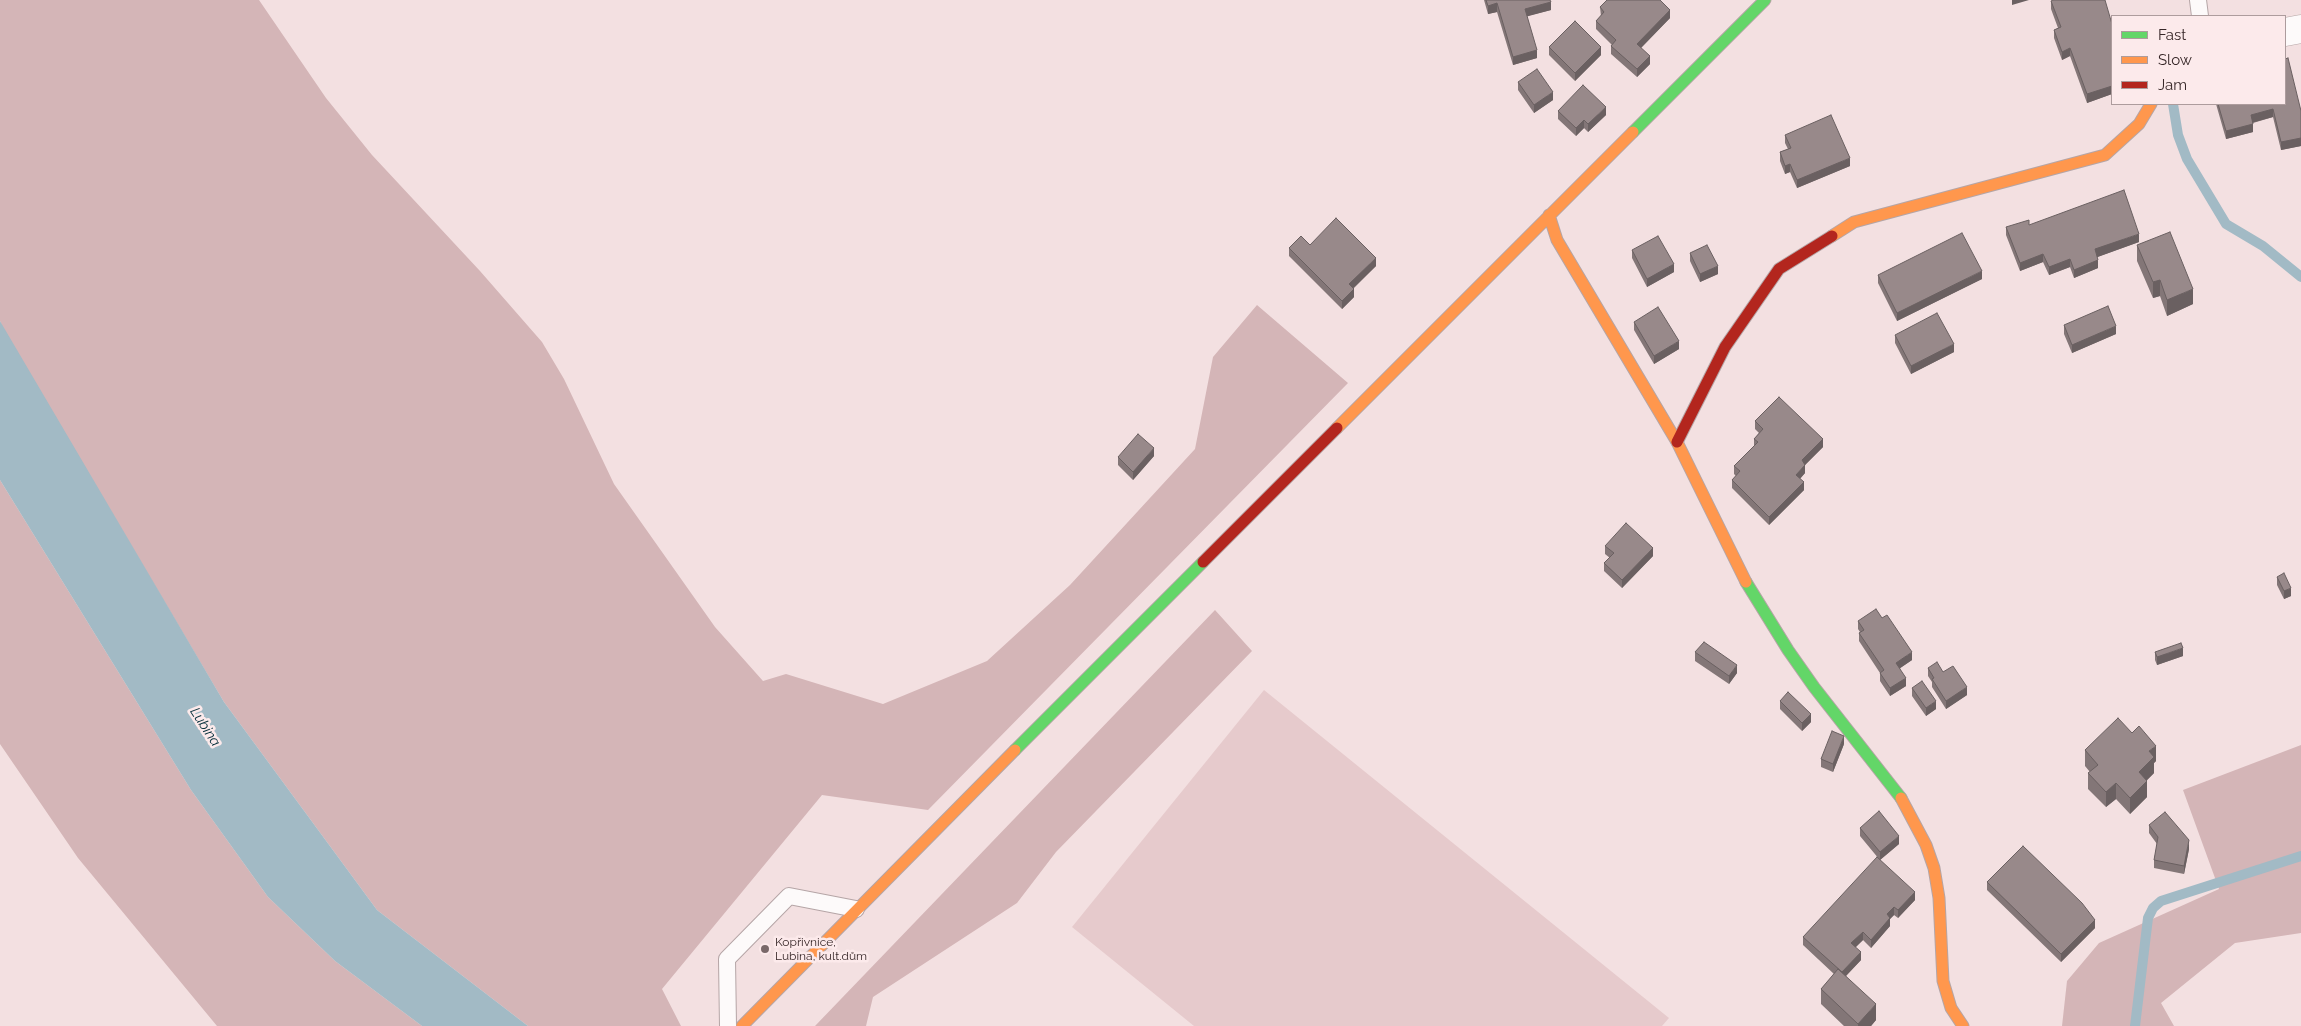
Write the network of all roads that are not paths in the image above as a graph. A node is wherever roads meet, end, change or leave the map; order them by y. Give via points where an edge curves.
1 (1765, 0) edge
2 (2198, 0) edge
3 (2200, 15) edge
4 (2301, 29) edge
5 (2286, 32) edge
6 (2150, 105) edge
7 (1549, 216) junction
8 (1678, 442) junction
9 (856, 909) junction
10 (728, 1026) edge
11 (742, 1026) edge
12 (1963, 1026) edge

1 - 7 street
2 - 3 lane
4 - 5 street
6 - 8 street via 2139,124 2104,155 1854,222 1778,268 1725,347
7 - 8 street via 1557,240
7 - 9 street
8 - 12 street via 1745,579 1783,642 1814,687 1897,790 1926,845 1939,898 1943,981 1950,1008
9 - 10 lane via 790,896 727,960
9 - 11 street

